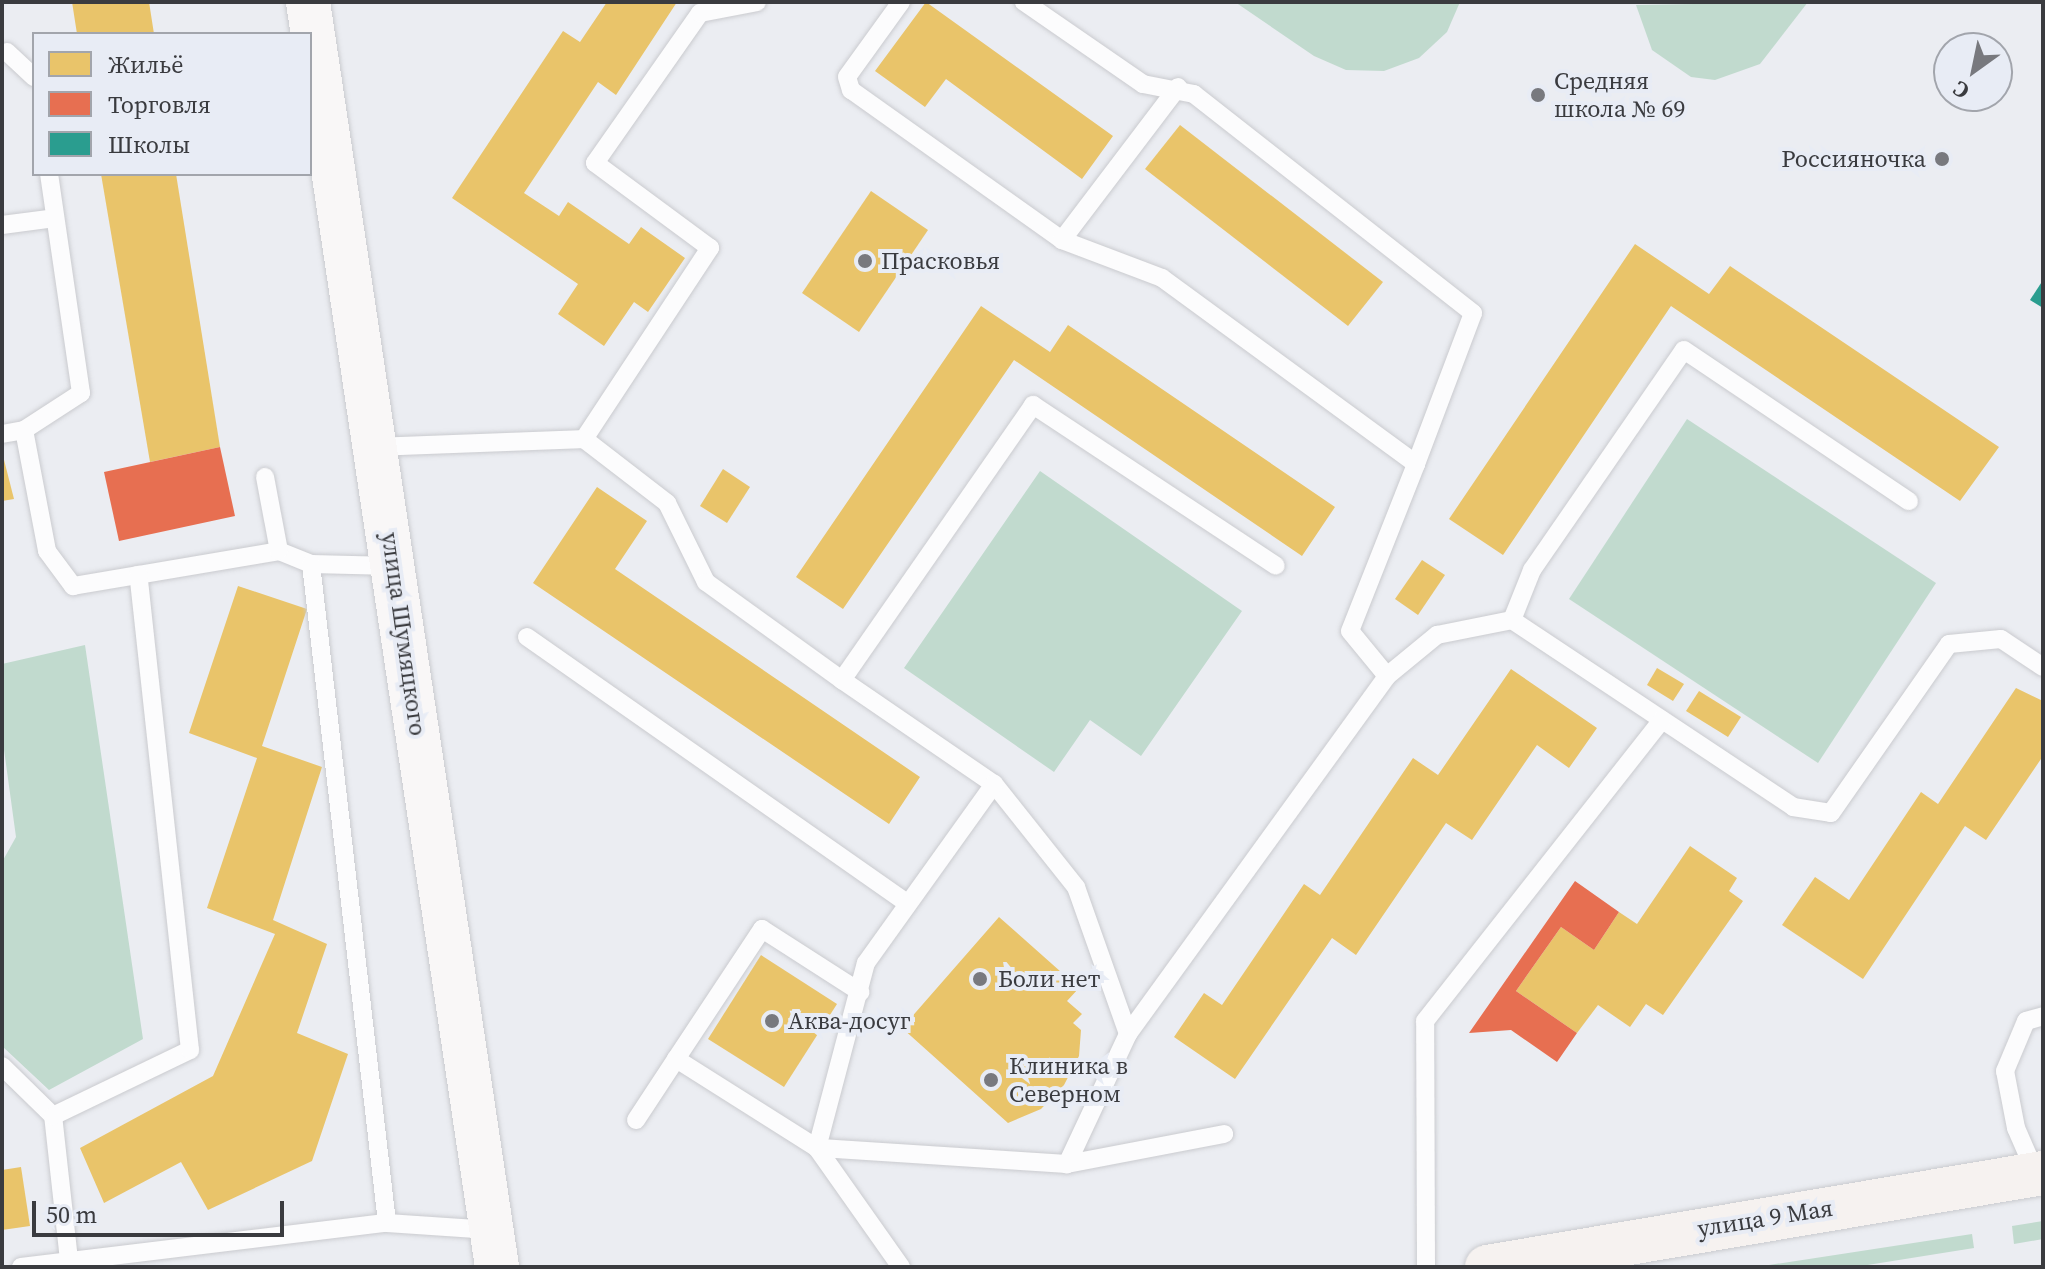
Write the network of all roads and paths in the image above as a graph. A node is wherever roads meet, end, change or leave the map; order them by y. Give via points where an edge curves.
1 (308, 2) edge
2 (757, 2) edge
3 (901, 2) edge
4 (1024, 2) edge
5 (7, 52) dead end
6 (32, 75) edge
7 (1178, 87) junction
8 (49, 176) edge
9 (55, 218) junction
10 (2, 225) edge
11 (1062, 240) junction
12 (24, 430) junction
13 (2, 434) edge
14 (584, 439) junction
15 (376, 447) junction
16 (1416, 464) junction
17 (265, 477) dead end
18 (1909, 501) dead end
19 (279, 551) junction
20 (311, 564) junction
21 (395, 566) junction
22 (1276, 566) dead end
23 (138, 575) junction
24 (1512, 620) junction
25 (527, 637) dead end
26 (2043, 667) edge
27 (1387, 676) junction
28 (842, 680) junction
29 (1662, 720) junction
30 (994, 784) junction
31 (907, 903) junction
32 (860, 992) junction
33 (2043, 1016) edge
34 (1128, 1034) junction
35 (676, 1059) junction
36 (2, 1066) edge
37 (53, 1116) junction
38 (636, 1120) dead end
39 (1224, 1134) dead end
40 (817, 1148) junction
41 (1067, 1164) junction
42 (2040, 1174) edge
43 (387, 1223) junction
44 (496, 1249) edge
45 (69, 1260) junction
46 (100, 1265) edge
47 (21, 1267) edge
48 (901, 1267) edge
49 (1426, 1267) edge
50 (1487, 1267) edge

1 - 15 street, улица Шумяцкого
2 - 14 lane via 700,13 595,163 710,248
3 - 11 lane via 847,77 851,90
4 - 7 lane via 1143,84
5 - 6 lane
7 - 11 lane
7 - 16 lane via 1473,313
8 - 9 lane
9 - 10 lane
9 - 12 lane via 81,393
11 - 16 lane via 1162,278
12 - 13 lane
12 - 23 lane via 47,551 73,586
14 - 15 lane
14 - 28 lane via 667,503 706,582
15 - 21 street, улица Шумяцкого
16 - 27 lane via 1350,631
17 - 19 lane
18 - 24 lane via 1684,350 1532,570
19 - 20 lane
19 - 23 lane
20 - 21 lane
20 - 43 lane
21 - 44 street, улица Шумяцкого
22 - 28 lane via 1033,405
23 - 37 lane via 190,1050
24 - 27 lane via 1437,635
24 - 29 lane
25 - 31 lane
26 - 29 lane via 2001,639 1949,644 1831,813 1793,807
27 - 34 lane
28 - 30 lane
29 - 49 lane via 1425,1021
30 - 31 lane
30 - 34 lane via 1076,887
31 - 32 lane via 866,963
32 - 35 lane via 762,929
32 - 40 lane
33 - 42 lane via 2026,1021 2005,1071 2016,1128
34 - 41 lane
35 - 38 lane
35 - 40 lane
36 - 37 lane
37 - 45 lane
39 - 41 lane
40 - 41 lane
40 - 48 lane
42 - 50 main road, улица 9 Мая
43 - 44 lane
43 - 46 lane
45 - 46 lane
45 - 47 lane

